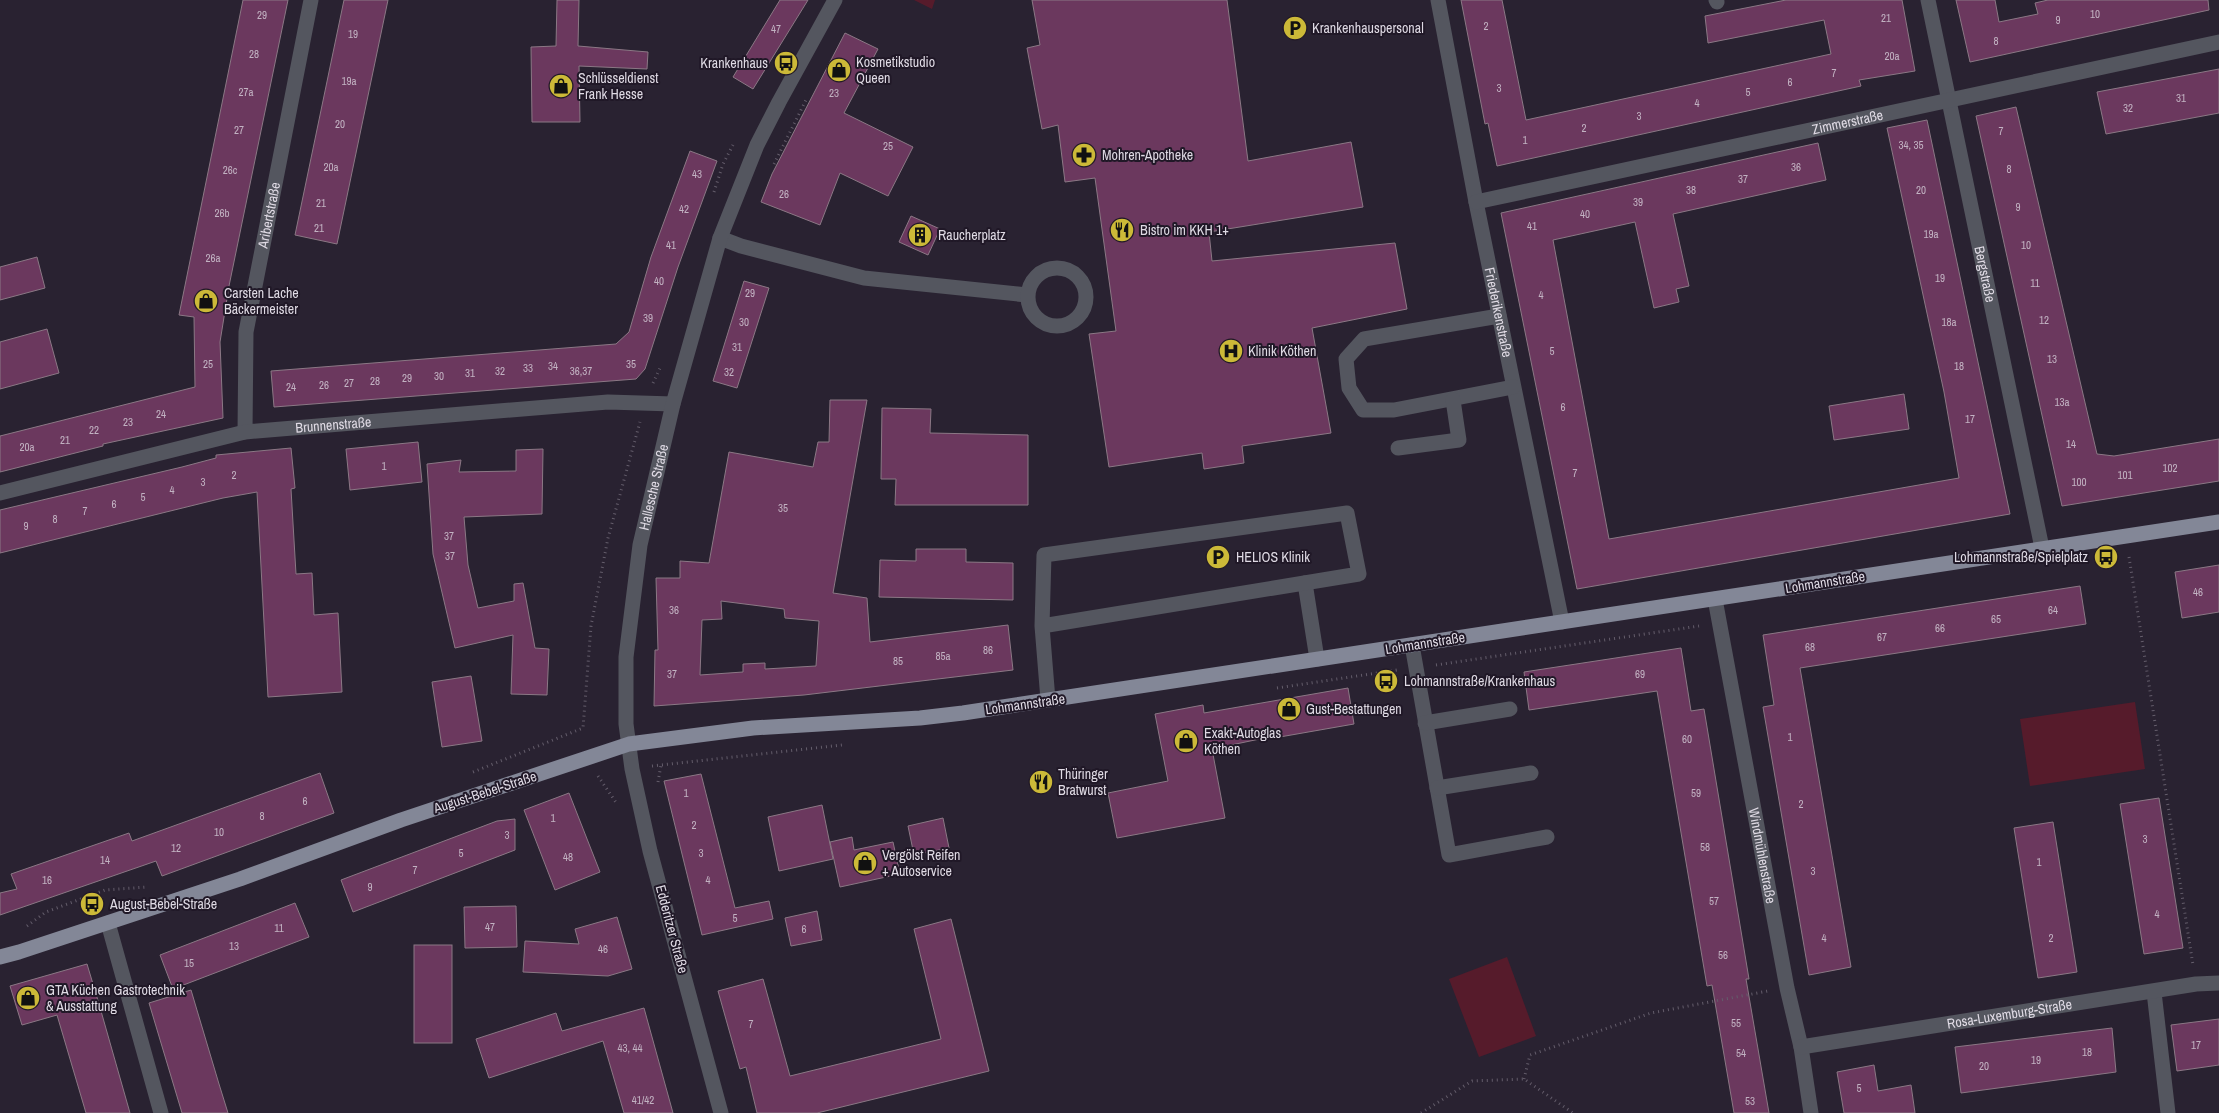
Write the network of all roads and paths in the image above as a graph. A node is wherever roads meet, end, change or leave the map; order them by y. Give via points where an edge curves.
1 (311, 0) edge
2 (835, 0) edge
3 (1438, 0) edge
4 (1928, 0) edge
5 (2219, 42) edge
6 (808, 96) dead end
7 (1948, 100) junction
8 (773, 164) dead end
9 (1476, 202) junction
10 (720, 238) junction
11 (1027, 295) dead end
12 (1499, 316) junction
13 (1513, 387) junction
14 (1453, 400) junction
15 (673, 404) junction
16 (246, 432) junction
17 (1398, 448) dead end
18 (0, 493) edge
19 (2219, 522) edge
20 (2124, 536) junction
21 (2042, 548) junction
22 (1305, 583) junction
23 (1715, 599) junction
24 (1562, 622) junction
25 (1719, 624) junction
26 (1042, 626) junction
27 (1412, 645) junction
28 (1318, 659) junction
29 (1416, 668) junction
30 (1269, 689) dead end
31 (1048, 700) junction
32 (1510, 709) dead end
33 (1425, 723) junction
34 (583, 728) dead end
35 (629, 744) junction
36 (852, 744) dead end
37 (632, 769) junction
38 (1531, 772) dead end
39 (467, 775) dead end
40 (1437, 788) junction
41 (1547, 837) dead end
42 (152, 886) dead end
43 (108, 923) junction
44 (26, 927) dead end
45 (0, 957) edge
46 (2219, 983) edge
47 (2196, 984) junction
48 (1787, 988) junction
49 (2154, 992) junction
50 (1800, 1047) junction
51 (1524, 1079) junction
52 (161, 1113) edge
53 (720, 1113) edge
54 (1421, 1113) edge
55 (1574, 1113) edge
56 (1811, 1113) edge
57 (2168, 1113) edge

1 - 16 street, Aribertstraße via 246,332
2 - 10 street, Hallesche Straße via 757,145
3 - 9 street, Friederikenstraße
4 - 7 street, Bergstraße
5 - 7 street, Zimmerstraße
6 - 8 path
7 - 9 street, Zimmerstraße
7 - 21 street, Bergstraße
9 - 12 street, Friederikenstraße
10 - 11 street via 864,278
10 - 15 street, Hallesche Straße
12 - 13 street, Friederikenstraße
12 - 14 street via 1364,339 1346,359 1349,388 1364,410 1394,410
13 - 14 street
13 - 24 street, Friederikenstraße
14 - 17 street via 1459,440
15 - 16 street, Brunnenstraße via 608,402
15 - 35 street, Hallesche Straße via 639,554 626,657
16 - 18 street, Brunnenstraße
19 - 20 main road, Lohmannstraße
20 - 21 main road, Lohmannstraße
20 - 47 path
21 - 23 main road, Lohmannstraße
22 - 26 street
22 - 26 street via 1359,574 1347,513 1044,555
22 - 28 street
23 - 24 main road, Lohmannstraße
23 - 25 street, Windmühlenstraße
24 - 27 main road, Lohmannstraße
25 - 29 path
25 - 48 street, Windmühlenstraße
26 - 31 street
27 - 28 main road, Lohmannstraße
27 - 29 street
28 - 31 main road, Lohmannstraße
29 - 30 path
29 - 33 street
31 - 35 main road, Lohmannstraße via 920,718 753,728
32 - 33 street
33 - 40 street
34 - 39 path
35 - 37 street, Edderitzer Straße
35 - 43 main road, August-Bebel-Straße
36 - 37 path
37 - 53 street, Edderitzer Straße via 650,851
38 - 40 street
40 - 41 street via 1449,855
42 - 44 path via 106,890 46,912
43 - 45 main road, August-Bebel-Straße
43 - 52 street
46 - 47 street, Rosa-Luxemburg-Straße
47 - 49 street, Rosa-Luxemburg-Straße
48 - 50 street, Windmühlenstraße
48 - 51 path via 1651,1013 1530,1055
49 - 50 street, Rosa-Luxemburg-Straße
49 - 57 street
50 - 56 street, Windmühlenstraße
51 - 54 path via 1472,1081
51 - 55 path

